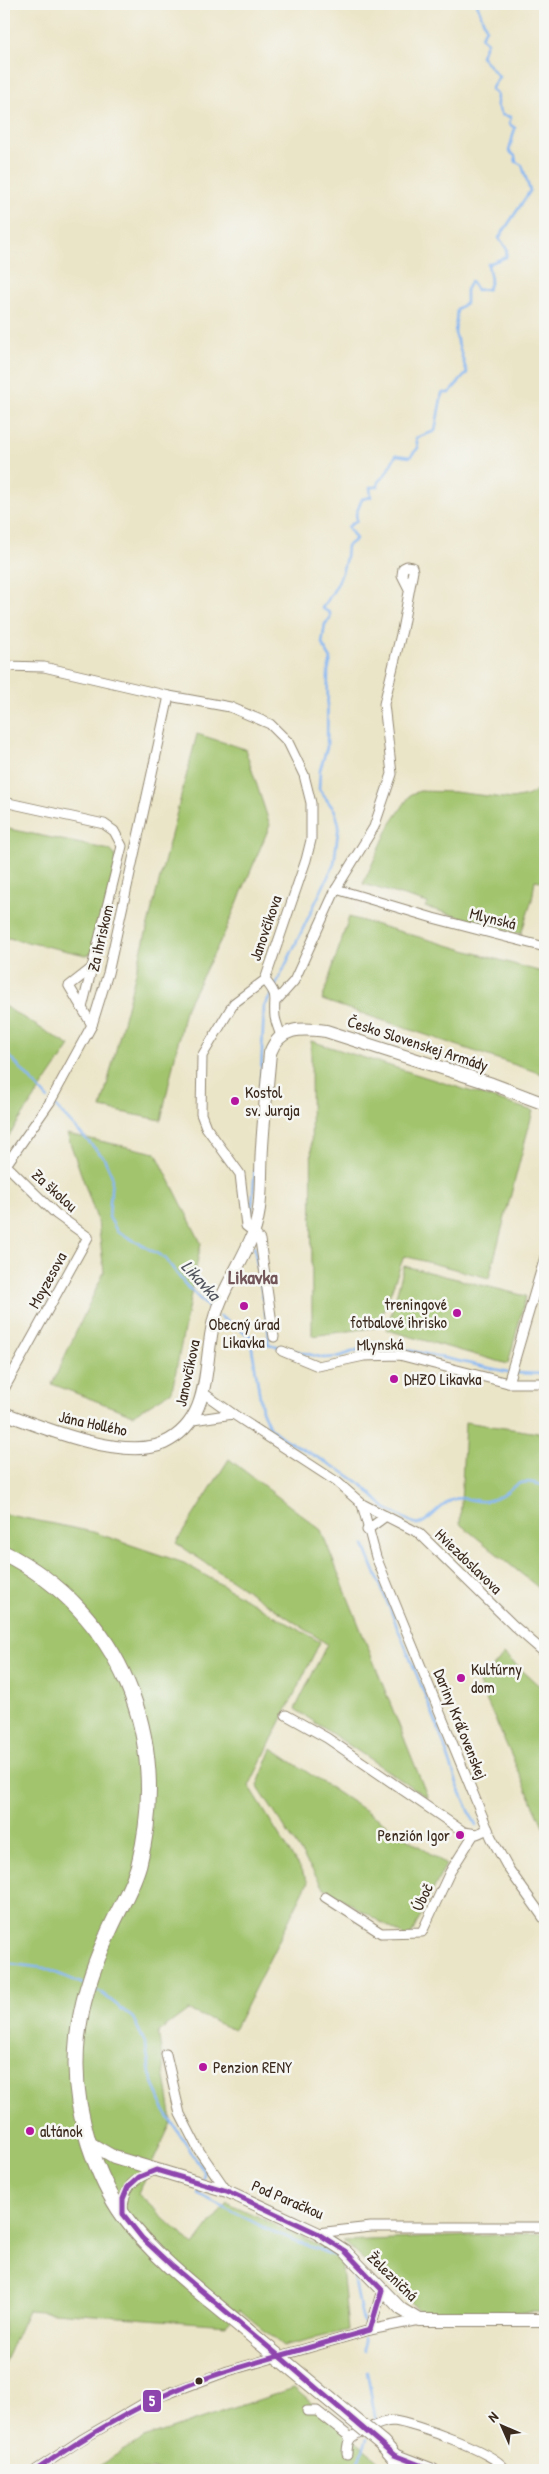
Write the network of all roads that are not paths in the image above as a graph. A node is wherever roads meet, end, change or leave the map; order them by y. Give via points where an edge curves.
1 (408, 589) dead end
2 (4, 666) edge
3 (169, 696) junction
4 (4, 802) edge
5 (336, 889) junction
6 (545, 946) edge
7 (92, 967) junction
8 (264, 980) junction
9 (277, 1000) junction
10 (82, 1008) junction
11 (92, 1025) junction
12 (281, 1036) junction
13 (545, 1104) edge
14 (5, 1164) edge
15 (254, 1232) junction
16 (88, 1237) joint
17 (545, 1257) edge
18 (274, 1337) dead end
19 (282, 1351) dead end
20 (509, 1380) junction
21 (545, 1383) edge
22 (4, 1389) edge
23 (202, 1392) junction
24 (4, 1413) edge
25 (233, 1414) junction
26 (193, 1420) junction
27 (362, 1504) junction
28 (386, 1516) junction
29 (368, 1530) junction
30 (4, 1553) edge
31 (545, 1653) edge
32 (286, 1715) dead end
33 (488, 1829) junction
34 (474, 1834) junction
35 (325, 1897) dead end
36 (545, 1920) edge
37 (166, 2054) dead end
38 (88, 2142) junction
39 (156, 2170) junction
40 (227, 2191) junction
41 (123, 2214) junction
42 (545, 2227) edge
43 (317, 2232) junction
44 (382, 2290) junction
45 (419, 2320) junction
46 (545, 2320) edge
47 (370, 2330) junction
48 (307, 2411) dead end
49 (350, 2437) junction
50 (347, 2454) dead end
51 (394, 2455) junction
52 (36, 2470) edge
53 (406, 2470) edge
54 (433, 2470) edge
55 (505, 2470) edge

1 - 5 street via 402,630 384,704 392,774 374,827
2 - 3 street, Janovčíkova via 44,667
3 - 8 street, Janovčíkova via 230,707 270,724 282,734 304,775 311,803 311,840
3 - 11 street, Za ihriskom via 108,974
4 - 7 street via 104,824 114,831 122,846
5 - 6 street, Mlynská
5 - 9 street via 294,981
7 - 10 street
7 - 10 street via 68,986
8 - 9 street, Janovčíkova
8 - 15 street via 234,1003 202,1056 200,1114 240,1174 246,1226
9 - 12 street via 275,1017
10 - 11 street
11 - 14 street, Za ihriskom via 50,1102
12 - 13 street, Česko Slovenskej Armády via 294,1029 326,1031
12 - 15 street, Janovčíkova via 270,1053
14 - 16 street, Za školou via 56,1214
15 - 18 street via 260,1240
15 - 23 street, Janovčíkova via 214,1320
16 - 22 street, Moyzesova
17 - 20 street
19 - 20 street, Mlynská via 318,1366 364,1356 399,1355
20 - 21 street, Mlynská
23 - 25 street
23 - 26 street, Janovčíkova
24 - 26 street, Jána Hollého via 59,1434 130,1448 151,1448 163,1444
25 - 26 street
25 - 27 street via 337,1482
27 - 28 street, Hviezdoslavova
27 - 29 street, Dariny Kráľovenskej
28 - 29 street
28 - 31 street, Hviezdoslavova via 418,1533
29 - 33 street, Dariny Kráľovenskej via 376,1557
30 - 38 main road via 54,1586 98,1631 122,1668 139,1718 146,1753 148,1786 142,1848 129,1890 95,1961 79,2014 76,2052 78,2094
32 - 34 street via 327,1738 464,1832
33 - 34 street
33 - 36 street, Dariny Kráľovenskej via 508,1868
34 - 35 street, Úboč via 450,1872 422,1932 381,1933
37 - 40 street via 180,2114 198,2149
38 - 39 street, Pod Paračkou via 114,2157
38 - 41 main road via 101,2175
39 - 40 street, Pod Paračkou
39 - 41 street via 139,2177 128,2187 123,2199
40 - 43 street, Pod Paračkou
41 - 51 main road, bridge via 157,2252
42 - 43 street, Pod Paračkou via 371,2227
43 - 44 street, Železničná via 345,2251
44 - 45 street, Železničná via 401,2309
44 - 47 street
45 - 46 street, Železničná
45 - 47 street
47 - 52 street via 212,2376 148,2401
48 - 49 street via 317,2411
49 - 50 street
49 - 55 street via 387,2422 411,2424 484,2454 500,2463
51 - 53 main road
51 - 54 street

